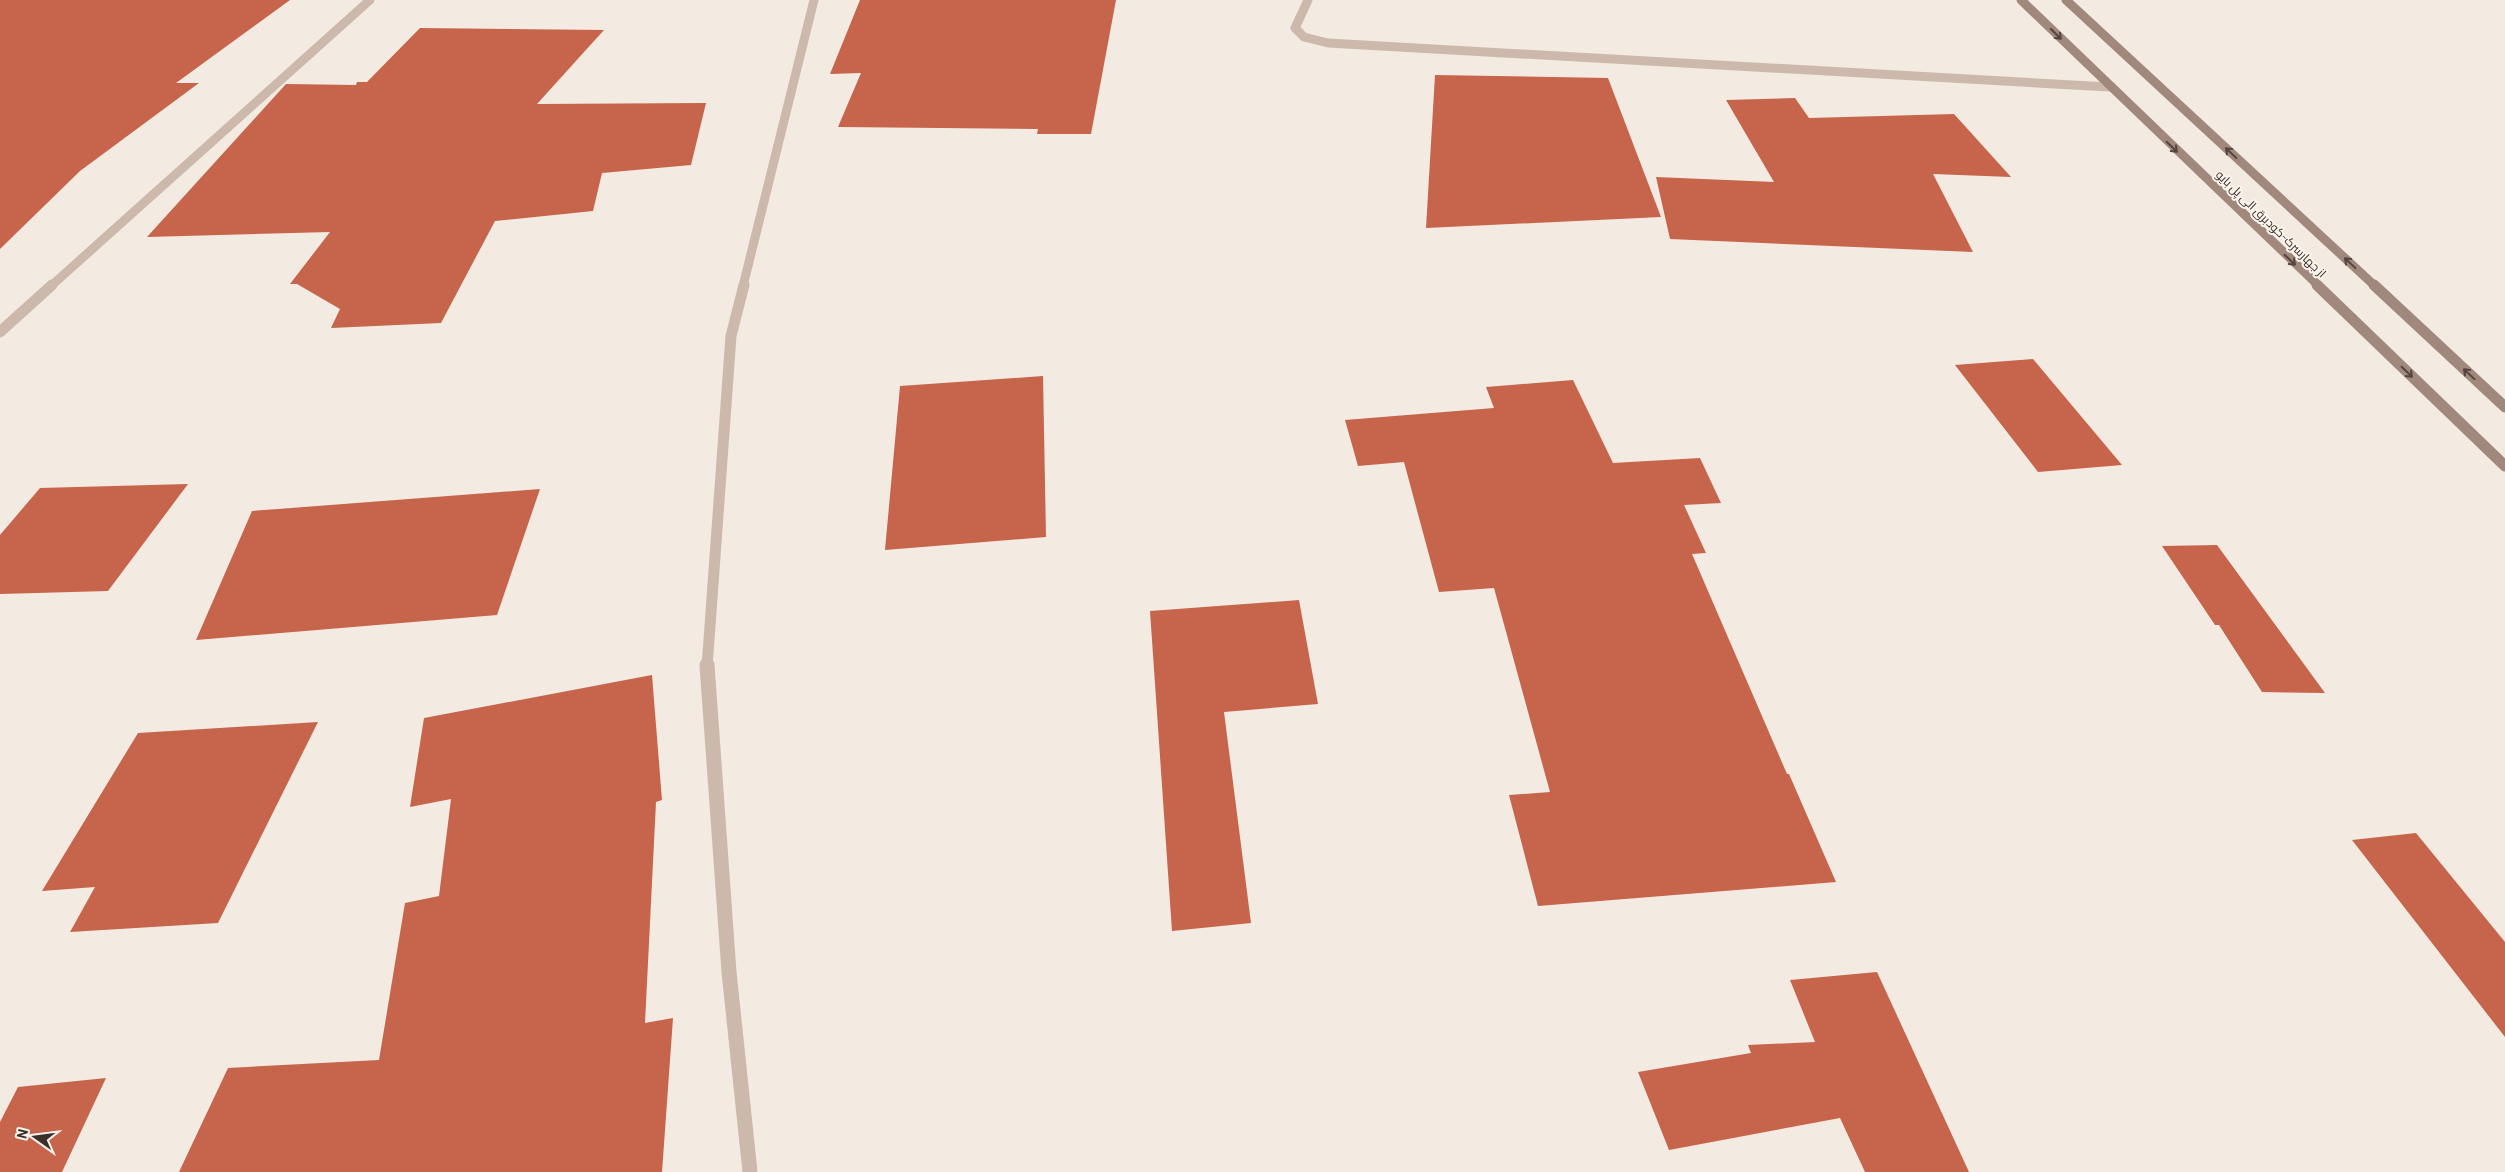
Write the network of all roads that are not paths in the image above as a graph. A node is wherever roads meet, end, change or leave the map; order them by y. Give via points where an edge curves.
1 (370, 0) edge
2 (814, 0) edge
3 (1308, 0) edge
4 (2021, 0) edge
5 (2066, 0) edge
6 (2109, 87) junction
7 (0, 332) edge
8 (2505, 407) edge
9 (2505, 466) edge
10 (750, 1172) edge

1 - 7 street
2 - 10 street via 731,336 707,661 729,972
3 - 6 street via 1295,28 1304,37 1328,43
4 -> 6 street, از جهارسرک-کودبرق الی پل بایو
8 -> 5 street, از جهارسرک-کودبرق الی پل بایو
6 -> 9 street, از جهارسرک-کودبرق الی پل بایو

